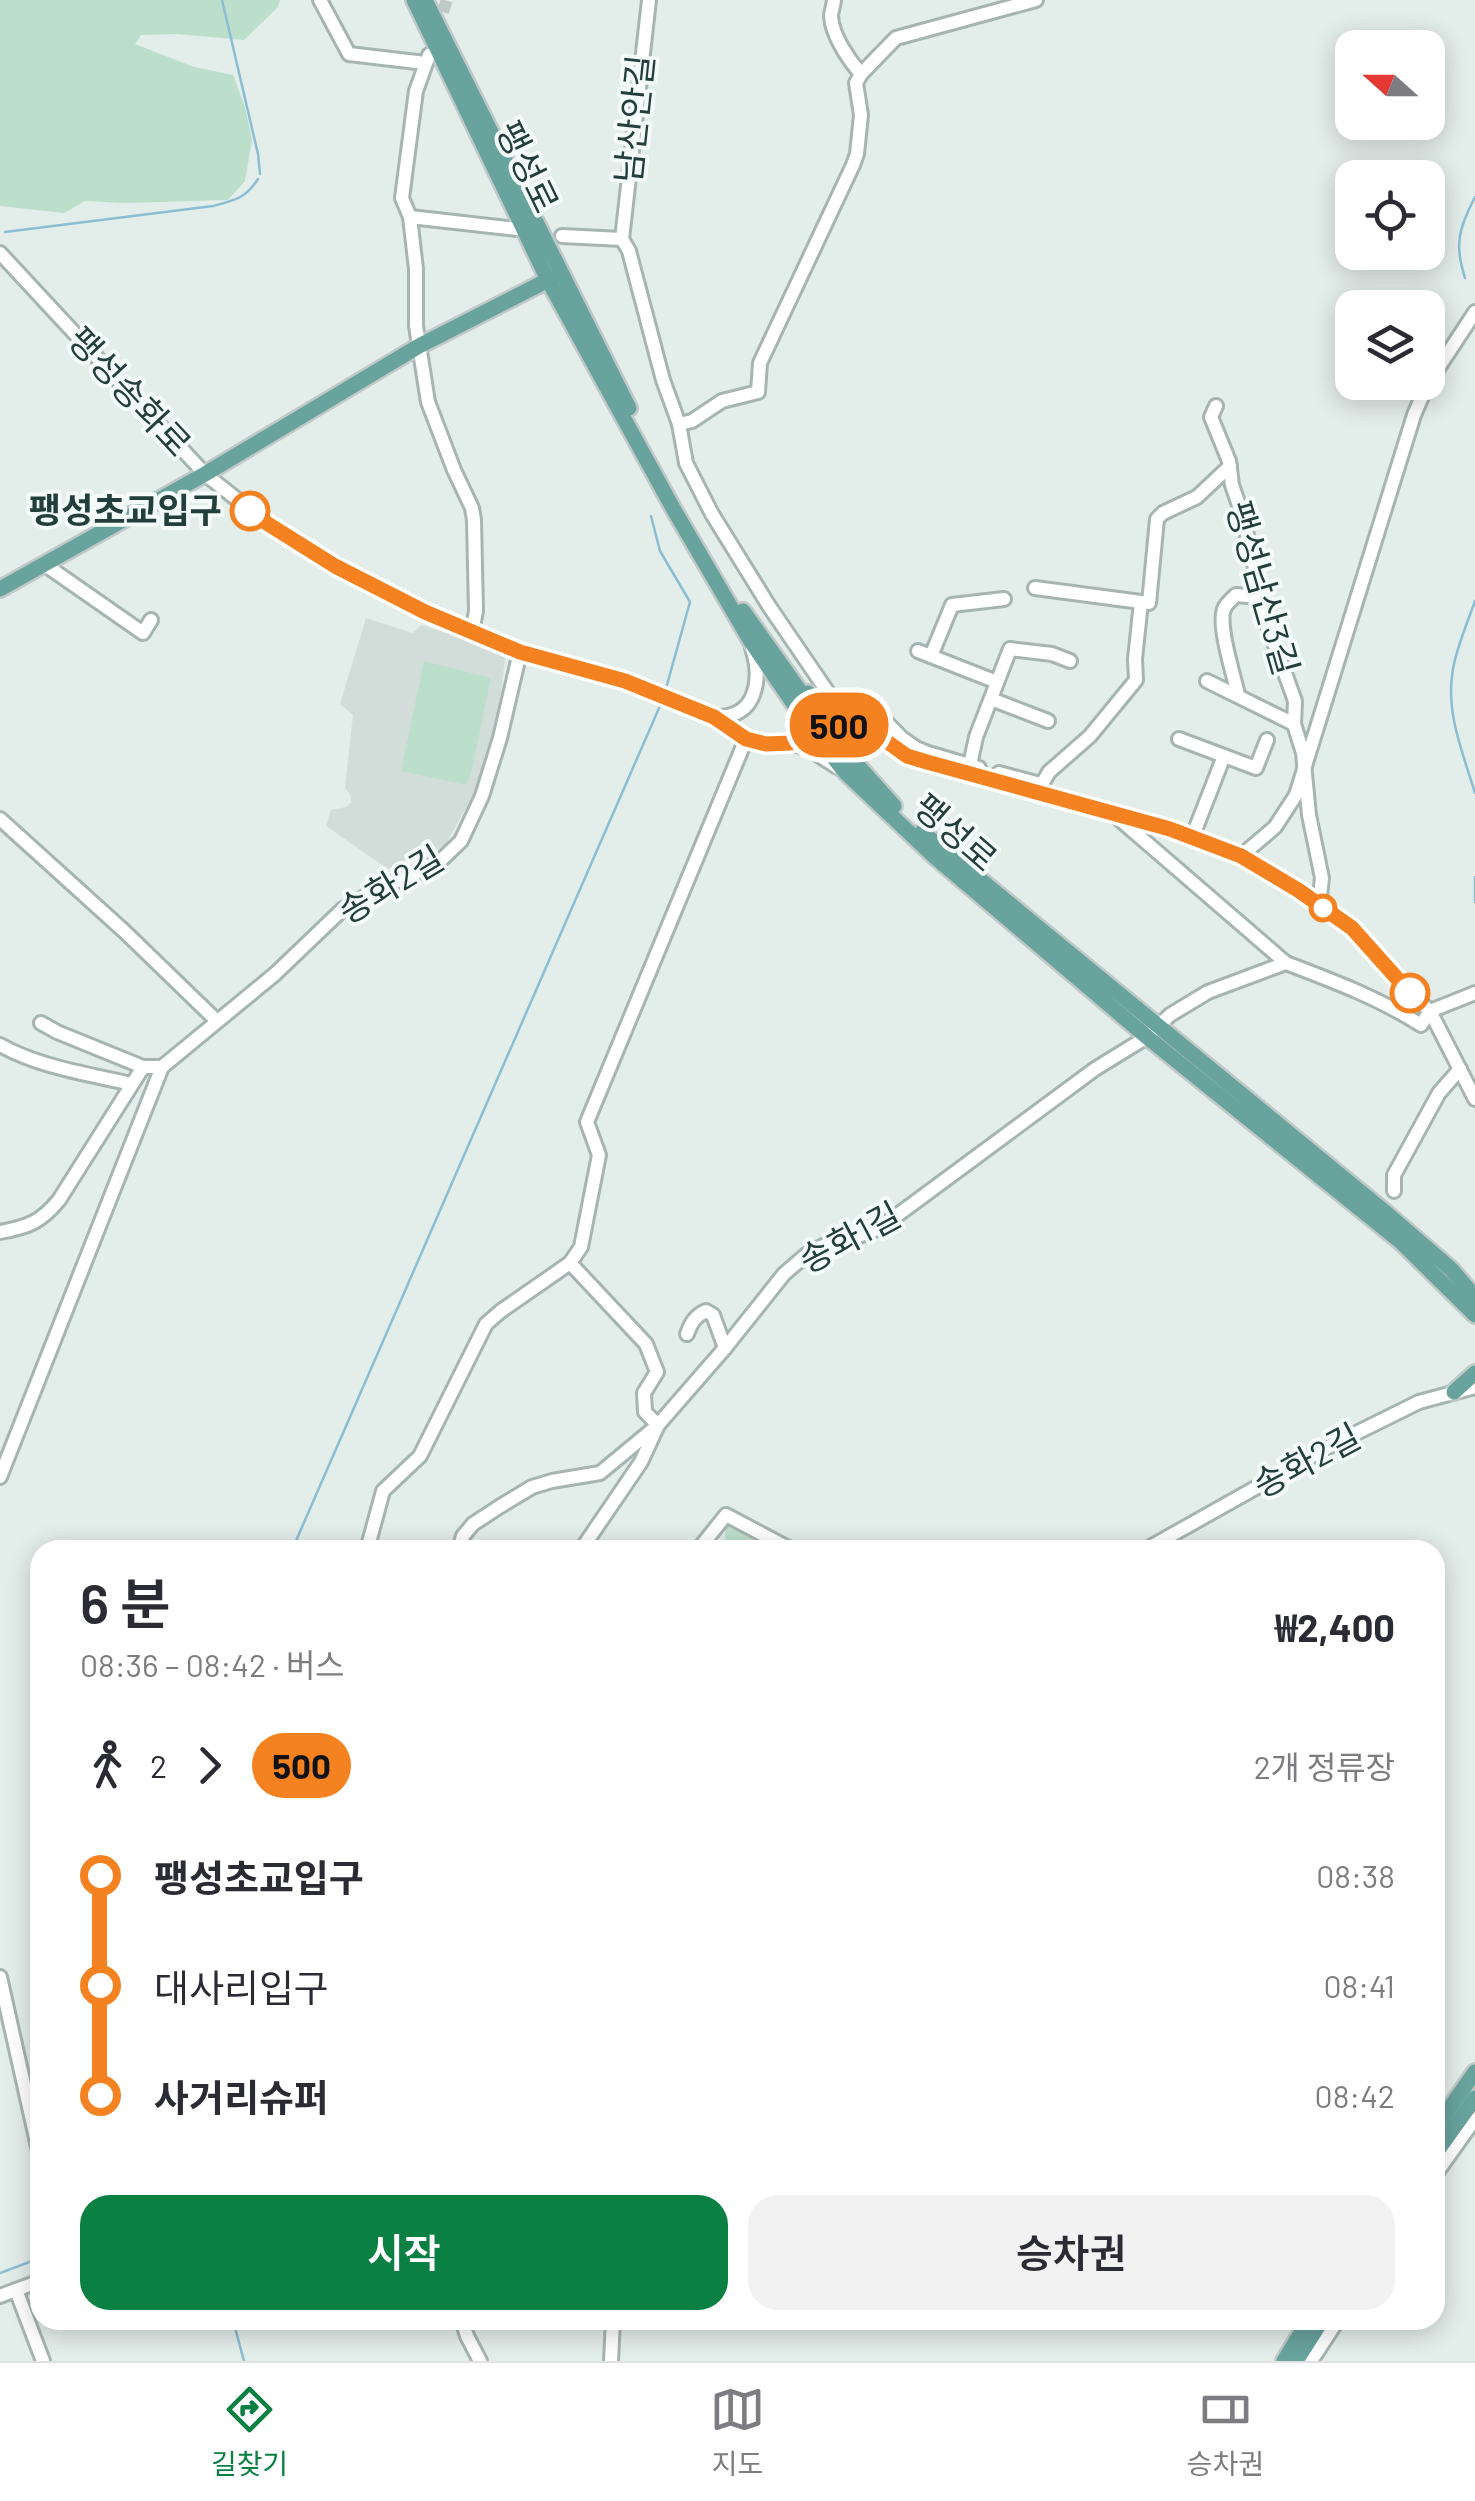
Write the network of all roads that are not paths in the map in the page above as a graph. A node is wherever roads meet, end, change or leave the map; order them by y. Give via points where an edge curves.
1 (320, 0) edge
2 (414, 0) edge
3 (425, 0) edge
4 (648, 0) edge
5 (834, 0) edge
6 (1036, 0) edge
7 (861, 74) junction
8 (410, 217) junction
9 (517, 229) dead end
10 (562, 236) dead end
11 (622, 239) junction
12 (534, 252) junction
13 (0, 253) edge
14 (555, 276) junction
15 (517, 297) junction
16 (1475, 312) edge
17 (567, 315) junction
18 (419, 346) junction
19 (1216, 406) dead end
20 (680, 424) junction
21 (1230, 466) junction
22 (205, 474) junction
23 (44, 564) junction
24 (1035, 588) dead end
25 (0, 589) edge
26 (1258, 597) junction
27 (1004, 599) dead end
28 (1141, 602) junction
29 (768, 606) junction
30 (747, 616) junction
31 (152, 620) dead end
32 (472, 632) junction
33 (750, 640) junction
34 (520, 652) junction
35 (1070, 661) dead end
36 (1208, 681) dead end
37 (997, 682) junction
38 (795, 683) junction
39 (1238, 694) junction
40 (991, 698) junction
41 (714, 717) junction
42 (1048, 721) dead end
43 (1294, 724) junction
44 (868, 728) junction
45 (819, 730) junction
46 (746, 739) junction
47 (1179, 739) dead end
48 (1267, 740) dead end
49 (791, 743) junction
50 (1224, 756) junction
51 (970, 765) junction
52 (1304, 772) junction
53 (846, 773) junction
54 (1038, 789) junction
55 (1114, 814) junction
56 (0, 819) edge
57 (1192, 838) junction
58 (1241, 856) junction
59 (1318, 905) junction
60 (1286, 963) junction
61 (1475, 992) edge
62 (1430, 1011) junction
63 (217, 1021) junction
64 (41, 1023) dead end
65 (1152, 1032) junction
66 (0, 1045) edge
67 (143, 1067) junction
68 (162, 1067) junction
69 (1460, 1069) junction
70 (131, 1084) junction
71 (1475, 1099) edge
72 (1394, 1191) dead end
73 (0, 1232) edge
74 (570, 1263) junction
75 (1475, 1297) edge
76 (1475, 1315) edge
77 (687, 1334) dead end
78 (725, 1348) junction
79 (1475, 1373) edge
80 (1475, 1388) edge
81 (1454, 1392) junction
82 (658, 1424) junction
83 (0, 1477) edge
84 (370, 1540) edge
85 (462, 1540) edge
86 (588, 1540) edge
87 (706, 1540) edge
88 (773, 1540) edge
89 (1163, 1540) edge
90 (0, 1977) edge
91 (1475, 2072) edge
92 (1475, 2098) edge
93 (30, 2111) edge
94 (1445, 2115) edge
95 (1475, 2119) edge
96 (1445, 2140) edge
97 (1445, 2162) edge
98 (30, 2285) edge
99 (16, 2290) junction
100 (0, 2296) edge
101 (30, 2327) edge
102 (31, 2330) edge
103 (464, 2330) edge
104 (613, 2330) edge
105 (1303, 2330) edge
106 (1316, 2330) edge
107 (1331, 2330) edge
108 (43, 2361) edge
109 (480, 2361) edge
110 (611, 2361) edge
111 (1284, 2361) edge
112 (1296, 2361) edge
113 (1311, 2361) edge

1 - 8 street via 349,54 427,59 416,91 402,198
2 - 12 main road, 팽성로
3 - 14 main road, 팽성로
4 - 11 street, 남산안길
5 - 7 street via 835,30
6 - 7 street via 896,38
7 - 20 street via 857,154 760,363 758,392 722,401
8 - 9 street
8 - 18 street
10 - 11 street
11 - 20 street
12 - 14 main road, 팽성로
12 - 15 main road via 531,276
13 - 22 street, 팽성송화로
14 - 15 main road
14 - 17 main road, 팽성로
14 - 30 main road, 팽성로
15 - 17 main road via 545,300
15 - 18 main road
16 - 52 street via 1414,415
17 - 33 main road, 팽성로
18 - 22 main road
18 - 32 street via 428,402 472,508
19 - 21 street, 팽성남산3길 via 1211,417
20 - 29 street via 686,463
21 - 26 street, 팽성남산3길
21 - 28 street via 1197,497 1157,519 1149,603
22 - 23 main road
22 - 32 street, 팽성송화로 via 335,566
23 - 25 main road
23 - 31 street via 143,634
24 - 28 street
26 - 39 street via 1236,595 1222,613
26 - 43 street, 팽성남산3길 via 1295,700
27 - 37 street via 952,605 924,654
28 - 54 street via 1136,680
29 - 30 street
29 - 51 street via 837,702 874,714 916,748
30 - 38 main road, 팽성로
32 - 34 street, 팽성송화로
33 - 41 street via 757,676 751,700 736,714
33 - 45 main road, 팽성로
34 - 41 street, 팽성송화로 via 625,681
34 - 63 street, 송화2길 via 482,796 461,840 438,863 343,909
35 - 37 street via 1010,650
36 - 39 street
37 - 40 street
38 - 44 main road
38 - 45 main road, 팽성로
39 - 43 street
40 - 42 street
40 - 51 street
41 - 46 street, 팽성송화로
43 - 52 street, 팽성남산3길
44 - 45 street
44 - 54 street via 907,756
45 - 49 street
45 - 53 main road, 팽성로
45 - 65 main road, 팽성로 via 909,821
46 - 49 street, 팽성송화로
46 - 74 street via 587,1122 600,1156 581,1248
47 - 50 street
48 - 50 street via 1256,768
49 - 53 street
50 - 57 street
51 - 54 street
52 - 58 street via 1275,827
52 - 59 street, 팽성남산3길 via 1322,878
53 - 65 main road, 팽성로 via 935,857
54 - 55 street
55 - 57 street
55 - 60 street
56 - 63 street
57 - 58 street
58 - 59 street
59 - 62 street via 1352,928
60 - 62 street via 1354,988 1421,1025
60 - 65 street, 송화1길 via 1208,992
61 - 62 street
62 - 69 street
63 - 68 street, 송화2길
64 - 67 street
65 - 75 main road, 팽성로 via 1410,1233
65 - 76 main road, 팽성로 via 1401,1242
65 - 78 street, 송화1길 via 880,1228 806,1255
66 - 70 street via 66,1070
67 - 68 street
67 - 70 street
68 - 83 street, 송화2길
69 - 71 street
69 - 72 street via 1438,1093 1394,1175
70 - 73 street via 46,1215
74 - 82 street via 646,1344 658,1372 644,1393 645,1412
74 - 84 street via 486,1324 420,1456 383,1491
77 - 78 street via 706,1312 714,1315
78 - 82 street, 송화1길
79 - 81 main road
80 - 81 main road
81 - 89 street, 송화2길 via 1330,1446
82 - 85 street via 600,1473 532,1487 473,1524
82 - 86 street, 송화1길 via 641,1462
87 - 88 street via 726,1515
90 - 93 street
91 - 94 main road
92 - 96 main road
95 - 97 street
98 - 99 street
99 - 100 street
99 - 101 street
102 - 108 street
103 - 109 street
104 - 110 street
105 - 111 main road
106 - 112 main road
107 - 113 street

